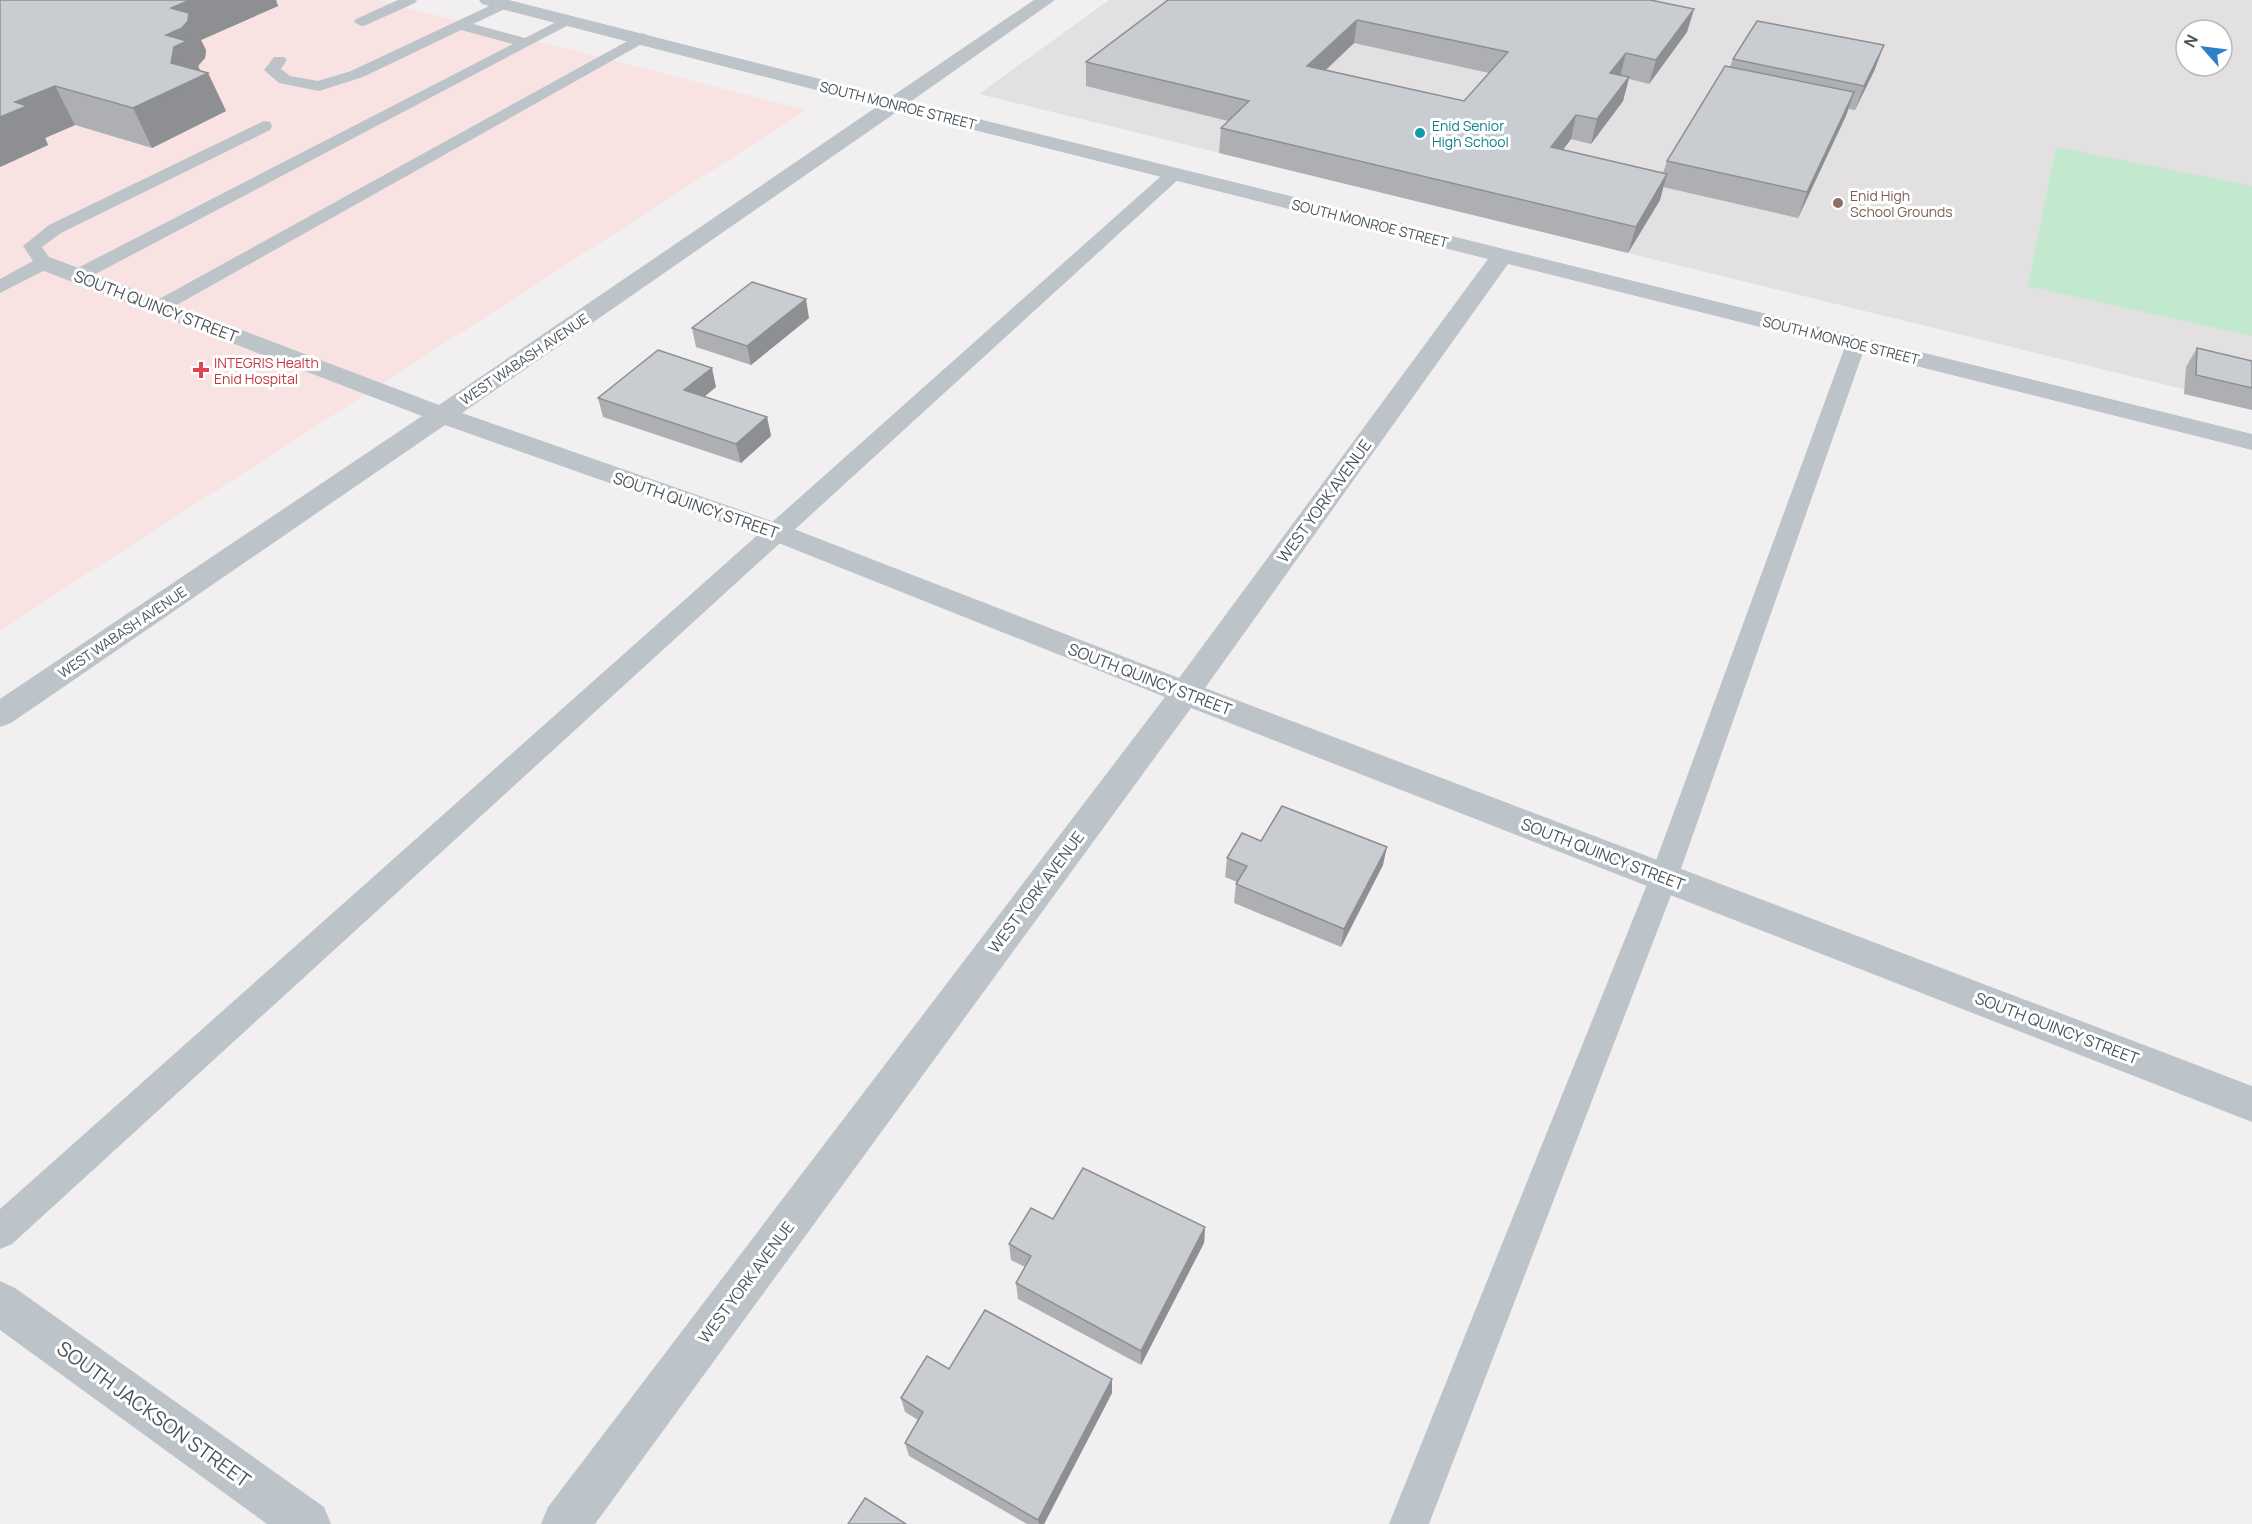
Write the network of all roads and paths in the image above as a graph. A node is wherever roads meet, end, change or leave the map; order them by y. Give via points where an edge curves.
1 (410, 0) edge
2 (1046, 0) edge
3 (496, 2) edge
4 (571, 20) junction
5 (362, 22) dead end
6 (459, 25) junction
7 (642, 38) junction
8 (527, 43) junction
9 (279, 60) dead end
10 (894, 104) junction
11 (264, 126) dead end
12 (1175, 173) junction
13 (1502, 256) junction
14 (44, 263) junction
15 (77, 276) junction
16 (0, 287) edge
17 (159, 307) junction
18 (1856, 344) junction
19 (442, 415) junction
20 (2252, 442) edge
21 (776, 532) junction
22 (1185, 693) junction
23 (0, 715) edge
24 (1664, 877) junction
25 (2252, 1104) edge
26 (0, 1232) edge
27 (0, 1303) edge
28 (307, 1524) edge
29 (565, 1524) edge
30 (1409, 1524) edge

1 - 5 lane
2 - 10 street, WEST WABASH AVENUE
3 - 4 street, SOUTH MONROE STREET
3 - 6 lane
4 - 7 street, SOUTH MONROE STREET
4 - 8 lane
6 - 8 lane
6 - 9 lane via 357,74 319,86 285,80 272,70
7 - 10 street, SOUTH MONROE STREET
7 - 17 lane
8 - 15 lane
10 - 12 street, SOUTH MONROE STREET
10 - 19 street, WEST WABASH AVENUE
11 - 14 lane via 55,229 32,246
12 - 13 street, SOUTH MONROE STREET
12 - 21 lane
13 - 18 street, SOUTH MONROE STREET
13 - 22 street, WEST YORK AVENUE
14 - 15 street, SOUTH QUINCY STREET
14 - 16 lane
15 - 17 street, SOUTH QUINCY STREET
17 - 19 street, SOUTH QUINCY STREET
18 - 20 street, SOUTH MONROE STREET
18 - 24 lane
19 - 21 street, SOUTH QUINCY STREET
19 - 23 street, WEST WABASH AVENUE
21 - 22 street, SOUTH QUINCY STREET
21 - 26 lane
22 - 24 street, SOUTH QUINCY STREET
22 - 29 street, WEST YORK AVENUE
24 - 25 street, SOUTH QUINCY STREET
24 - 30 lane
27 - 28 street, SOUTH JACKSON STREET

